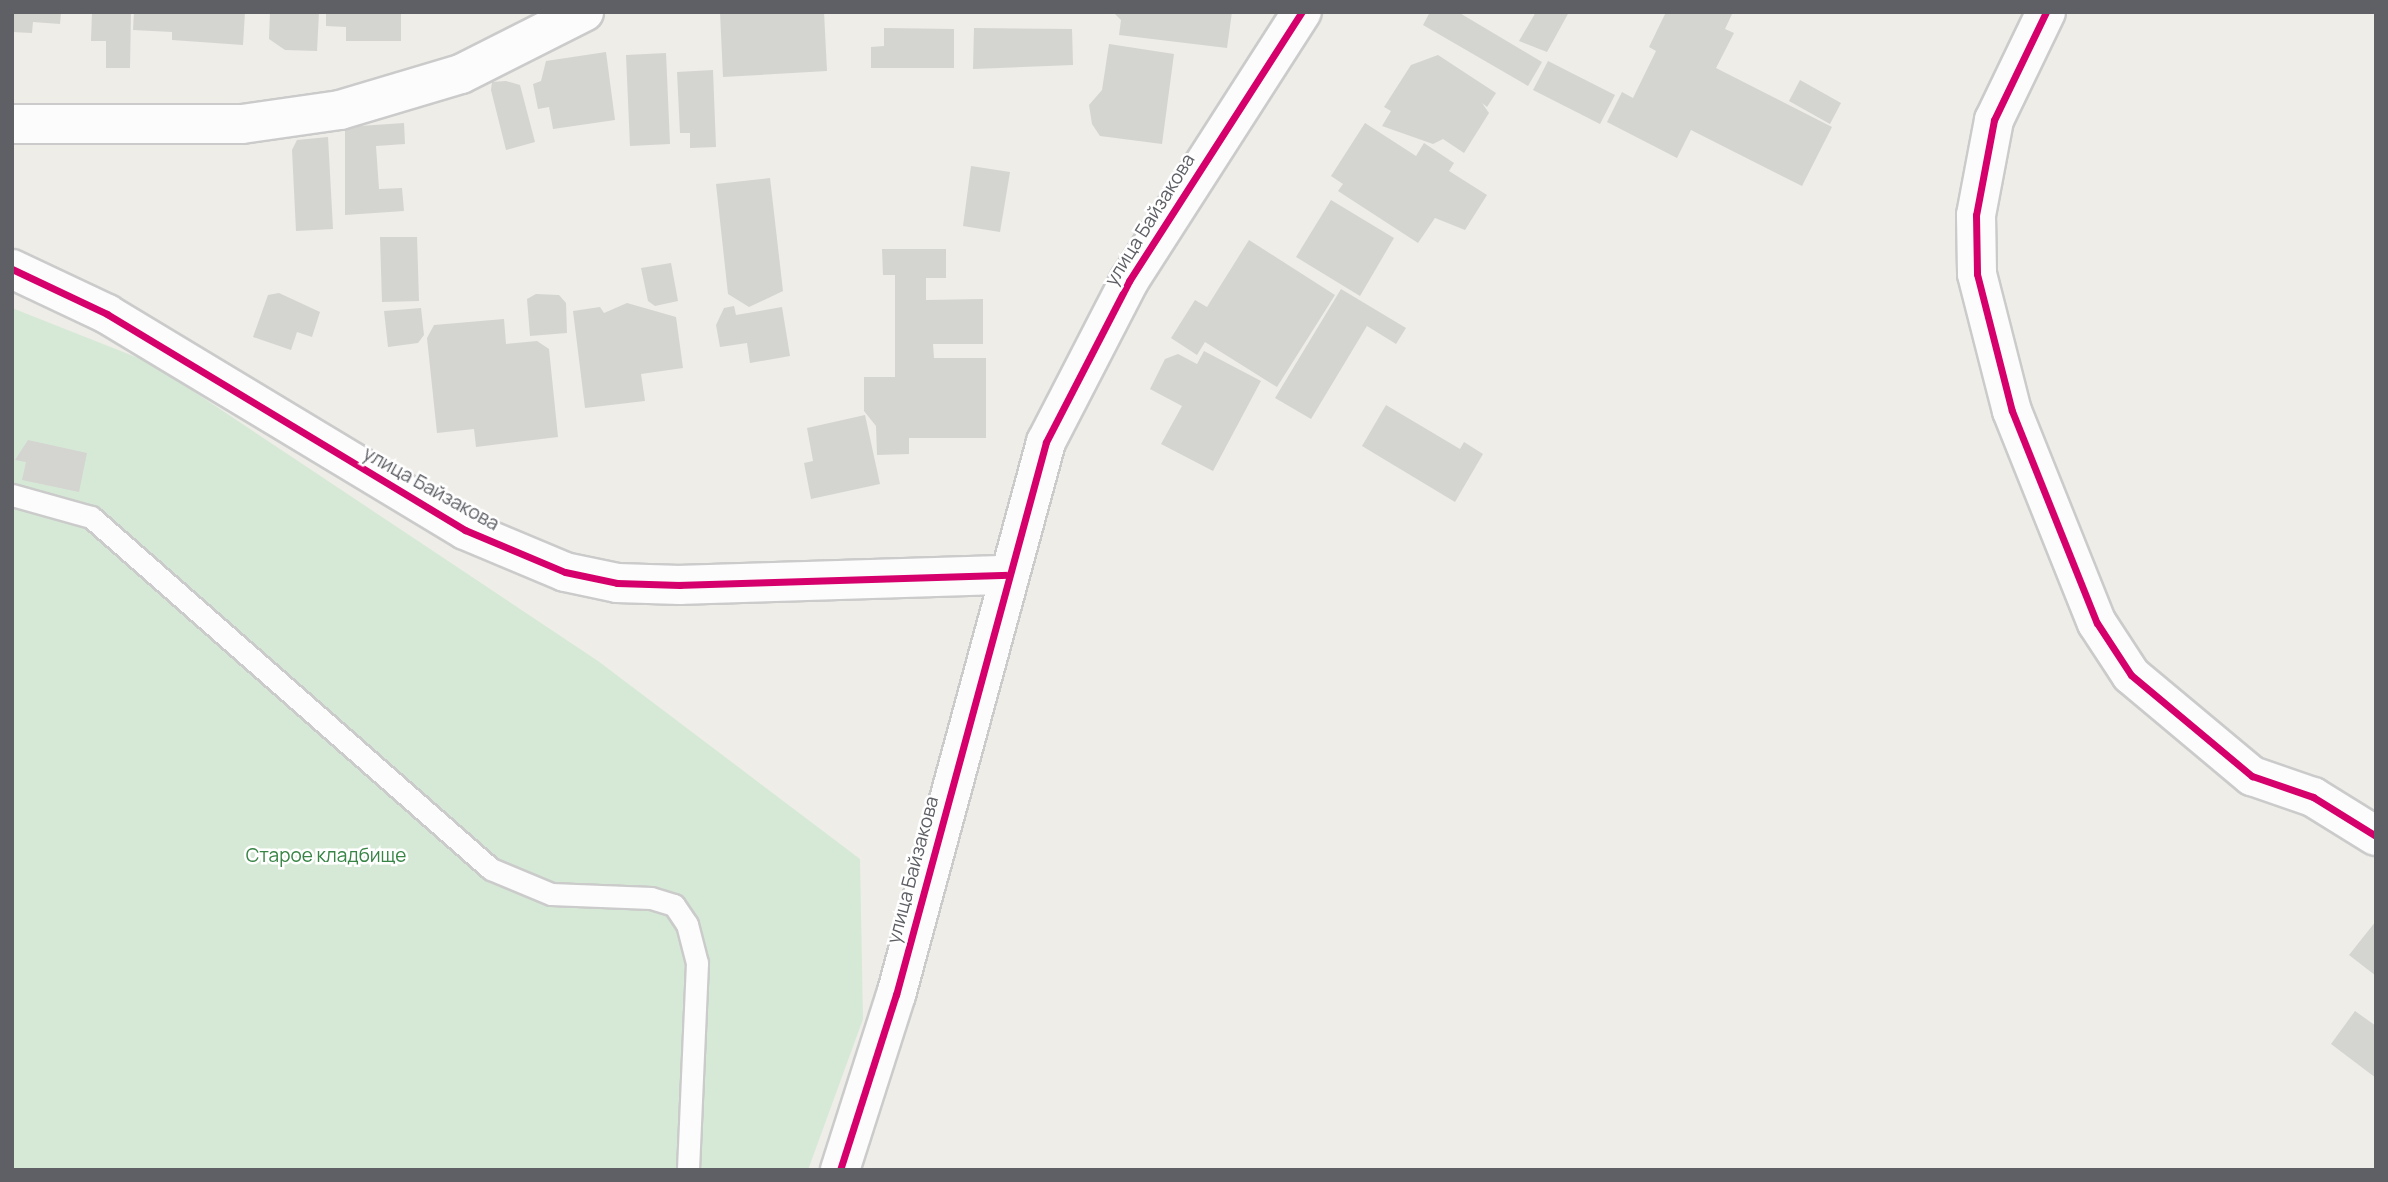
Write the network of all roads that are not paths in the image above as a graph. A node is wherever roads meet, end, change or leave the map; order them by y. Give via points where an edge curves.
1 (584, 12) edge
2 (1302, 12) edge
3 (2046, 12) edge
4 (12, 124) edge
5 (12, 269) edge
6 (12, 495) edge
7 (1006, 575) junction
8 (2376, 836) edge
9 (688, 1170) edge
10 (840, 1170) edge

1 - 4 street via 461,74 340,110 242,124
2 - 7 street, улица Байзакова via 1129,281 1046,442
3 - 8 street via 1994,120 1976,215 1977,274 2012,411 2097,623 2131,675 2252,776 2313,797
5 - 7 street, улица Байзакова via 107,314 465,530 565,572 617,583 680,585
6 - 9 lane via 91,517 491,869 551,894 651,898 674,905 687,924 697,963
7 - 10 street, улица Байзакова via 896,995

